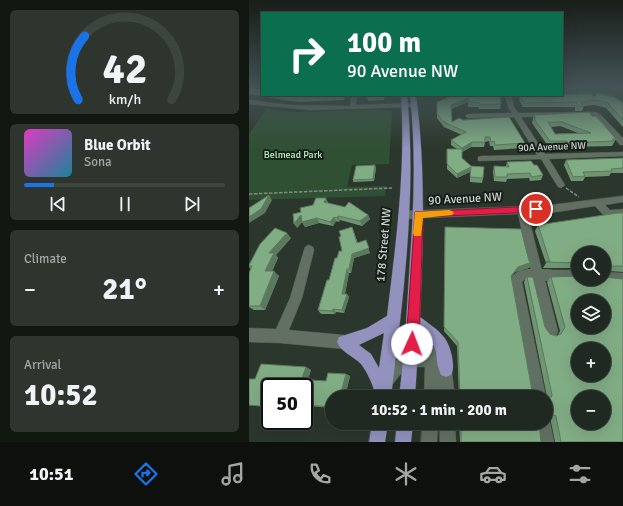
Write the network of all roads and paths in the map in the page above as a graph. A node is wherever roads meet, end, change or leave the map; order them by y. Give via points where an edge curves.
1 (287, 108) edge
2 (314, 108) edge
3 (405, 108) edge
4 (414, 108) edge
5 (511, 108) edge
6 (515, 115) junction
7 (468, 116) dead end
8 (623, 143) edge
9 (623, 154) edge
10 (542, 158) junction
11 (481, 159) dead end
12 (561, 185) dead end
13 (392, 188) dead end
14 (249, 194) edge
15 (623, 199) edge
16 (598, 203) junction
17 (522, 210) junction
18 (418, 214) junction
19 (403, 215) junction
20 (615, 216) edge
21 (309, 250) dead end
22 (571, 275) edge
23 (611, 277) edge
24 (623, 278) edge
25 (393, 319) junction
26 (413, 320) junction
27 (551, 331) dead end
28 (249, 335) edge
29 (280, 336) junction
30 (344, 342) junction
31 (412, 344) junction
32 (389, 355) junction
33 (411, 360) junction
34 (446, 370) junction
35 (381, 390) edge
36 (384, 390) edge
37 (385, 390) edge
38 (408, 390) edge
39 (432, 390) edge
40 (447, 390) edge
41 (537, 390) edge
42 (379, 430) edge
43 (404, 430) edge
44 (430, 430) edge
45 (447, 430) edge
46 (544, 430) edge
47 (377, 442) edge
48 (403, 442) edge
49 (429, 442) edge
50 (447, 442) edge
51 (546, 442) edge

1 - 2 street
3 - 19 main road, 178 Street NW
4 - 18 main road via 418,150
5 - 6 street
6 - 7 street
6 - 8 street via 589,112 597,114
6 - 10 street
9 - 10 street, 90A Avenue NW
10 - 11 street, 90A Avenue NW
10 - 12 street
13 - 14 path
15 - 16 street, 90 Avenue NW
16 - 17 street, 90 Avenue NW
16 - 20 street
17 - 18 street, 90 Avenue NW
17 - 27 street via 547,296
18 - 19 street, 90 Avenue NW
18 - 26 main road
19 - 25 main road, 178 Street NW
21 - 29 street via 296,298
22 - 41 street, bridge via 528,274 521,275 516,281
23 - 24 street
25 - 30 main road via 364,337
25 - 32 main road, 178 Street NW
26 - 31 main road
26 - 34 main road via 440,340 444,348
28 - 29 street
29 - 30 street
30 - 35 main road via 366,359
31 - 32 street
31 - 33 main road
31 - 34 street via 435,348 442,357
32 - 36 main road, 178 Street NW
33 - 37 street via 391,374
33 - 38 main road
33 - 39 street via 431,360
34 - 40 street
42 - 47 main road
43 - 48 main road
44 - 49 street
45 - 50 street
46 - 51 street

